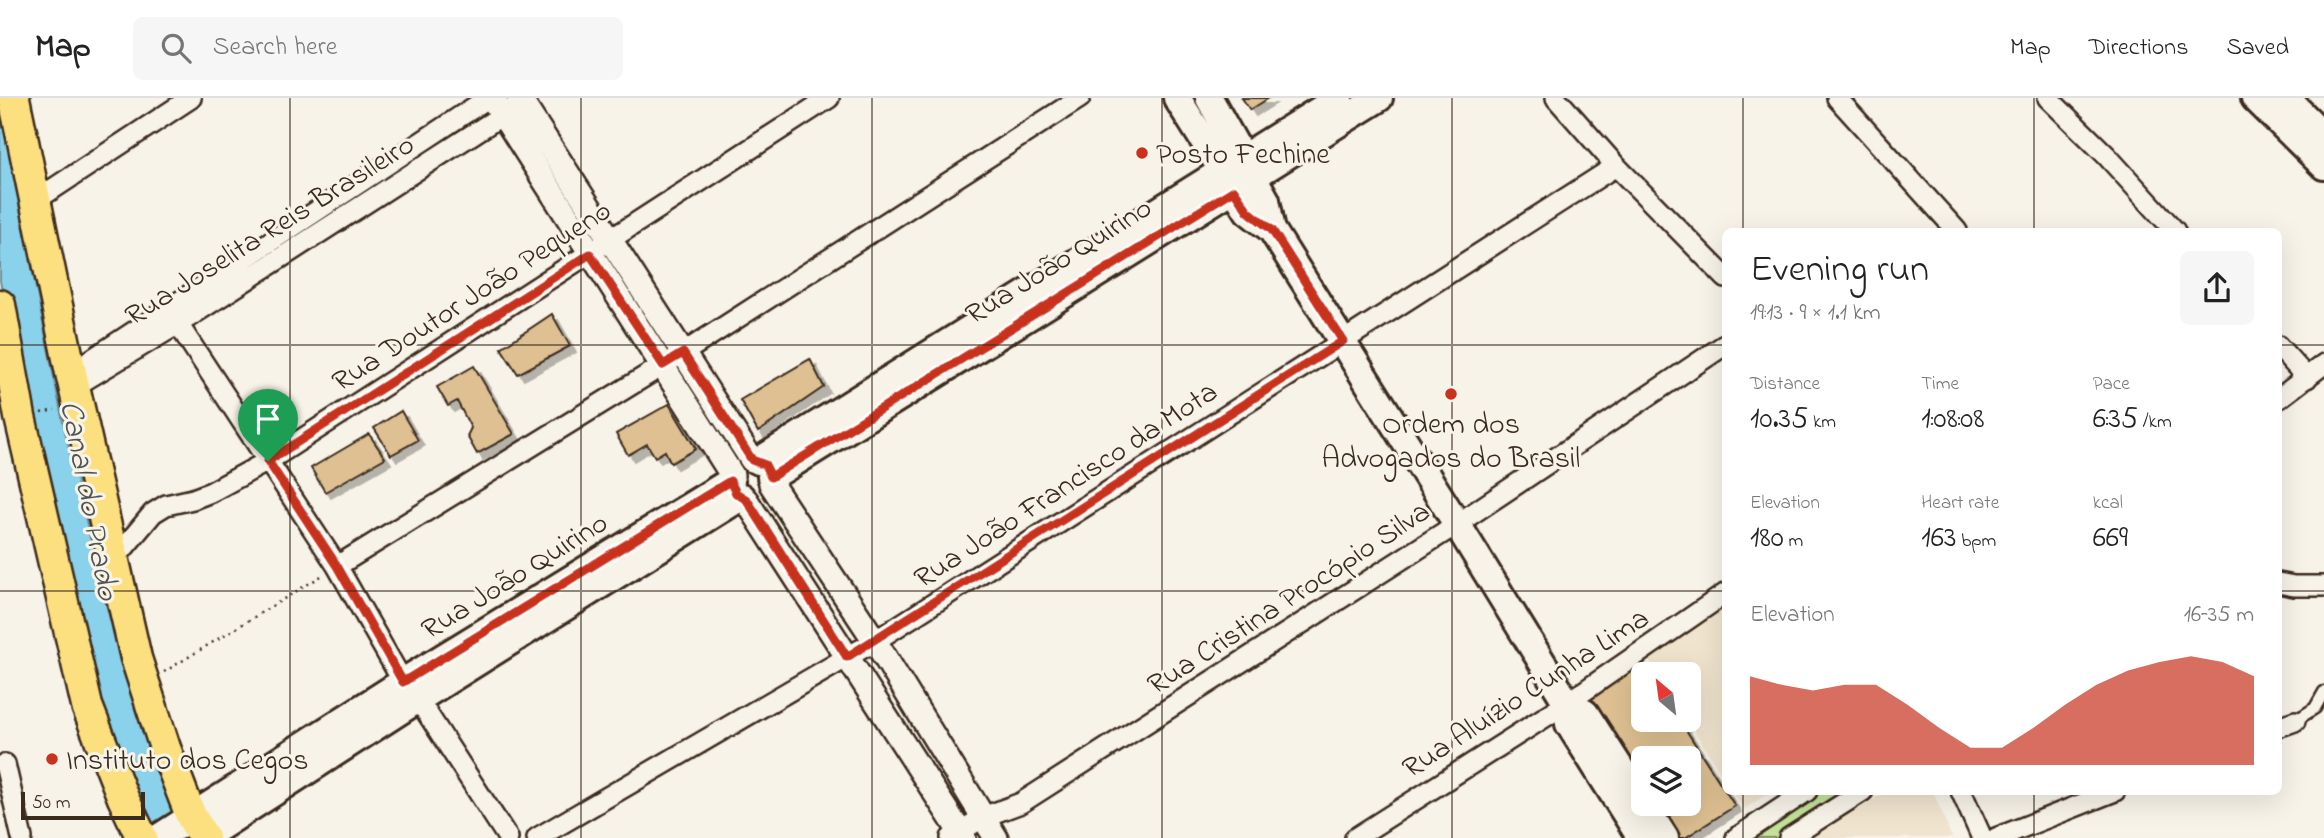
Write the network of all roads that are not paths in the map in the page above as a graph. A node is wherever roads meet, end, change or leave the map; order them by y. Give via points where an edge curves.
1 (14, 98) edge
2 (191, 98) edge
3 (829, 98) edge
4 (1080, 98) edge
5 (1177, 98) edge
6 (1339, 98) edge
7 (1379, 98) edge
8 (1556, 98) edge
9 (1837, 98) edge
10 (2048, 98) edge
11 (2255, 98) edge
12 (2286, 98) edge
13 (523, 99) edge
14 (494, 104) edge
15 (1213, 104) edge
16 (1290, 128) junction
17 (2324, 136) edge
18 (1616, 166) junction
19 (2324, 166) edge
20 (1239, 173) junction
21 (36, 200) junction
22 (1954, 228) edge
23 (2172, 228) edge
24 (611, 239) junction
25 (590, 254) junction
26 (1722, 274) edge
27 (0, 304) edge
28 (178, 324) junction
29 (1343, 341) junction
30 (1722, 347) edge
31 (4, 349) edge
32 (2282, 350) edge
33 (683, 353) junction
34 (2324, 363) edge
35 (663, 365) junction
36 (2307, 378) junction
37 (69, 389) junction
38 (2282, 397) edge
39 (268, 461) junction
40 (750, 480) junction
41 (1457, 524) junction
42 (113, 561) junction
43 (337, 566) junction
44 (2282, 584) edge
45 (2324, 586) edge
46 (1722, 596) edge
47 (875, 641) junction
48 (847, 657) junction
49 (411, 690) junction
50 (2324, 692) edge
51 (1567, 704) junction
52 (2287, 724) edge
53 (5, 764) dead end
54 (1801, 795) edge
55 (1857, 795) edge
56 (1963, 795) edge
57 (2105, 795) edge
58 (197, 830) edge
59 (990, 832) edge
60 (958, 836) edge
61 (22, 838) edge
62 (142, 838) edge
63 (158, 838) edge
64 (508, 838) edge
65 (537, 838) edge
66 (1355, 838) edge
67 (1641, 838) edge
68 (1665, 838) edge
69 (1736, 838) edge
70 (1789, 838) edge
71 (1982, 838) edge
72 (1996, 838) edge

1 - 21 main road
2 - 21 street
3 - 24 street, Rua Doutor João Pequeno
4 - 33 street
5 - 20 main road
6 - 16 main road, Rua João Quirino
7 - 20 main road, Rua João Quirino
8 - 18 street
9 - 22 street
10 - 23 street
11 - 19 main road
12 - 17 main road
13 - 14 street, Rua Joselita Reis Brasileiro
13 - 24 street
14 - 25 street
14 - 28 street, Rua Joselita Reis Brasileiro
14 - 37 street, Rua Joselita Reis Brasileiro
15 - 16 main road via 1237,125
15 - 20 main road
16 - 20 main road, Rua João Quirino
18 - 26 street
18 - 29 street, Rua João Francisco da Mota
20 - 29 main road via 1248,211 1272,230
20 - 40 main road, Rua João Quirino
21 - 37 main road
24 - 25 street, Rua Doutor João Pequeno
24 - 33 street
25 - 35 street
25 - 39 street, Rua Doutor João Pequeno
27 - 31 main road
28 - 37 street, Rua Joselita Reis Brasileiro
28 - 39 street
29 - 41 main road
29 - 47 street, Rua João Francisco da Mota
30 - 41 street, Rua Cristina Procópio Silva
31 - 62 main road via 87,706
32 - 36 street
33 - 35 street
33 - 40 street
34 - 36 street
35 - 40 street
35 - 43 street
36 - 38 street
37 - 42 main road
39 - 42 street, Rua Doutor João Pequeno via 211,492 153,513
39 - 43 street
40 - 47 street
40 - 48 street
40 - 49 main road, Rua João Quirino
41 - 51 main road
41 - 59 street, Rua Cristina Procópio Silva via 1021,803
42 - 58 main road via 143,685
43 - 49 street
44 - 45 street
46 - 51 street, Rua Aluízio Cunha Lima
47 - 48 street, Rua João Francisco da Mota
47 - 59 street
48 - 60 street
48 - 65 street, Rua João Francisco da Mota
49 - 58 main road, Rua João Quirino
49 - 64 street
50 - 52 lane via 2315,708
51 - 66 street, Rua Aluízio Cunha Lima
51 - 67 main road via 1569,723
51 - 68 main road via 1585,713
53 - 61 street
54 - 69 street
55 - 70 street
56 - 71 street
57 - 72 street
58 - 63 main road, Rua João Quirino
59 - 60 street, Rua Cristina Procópio Silva

